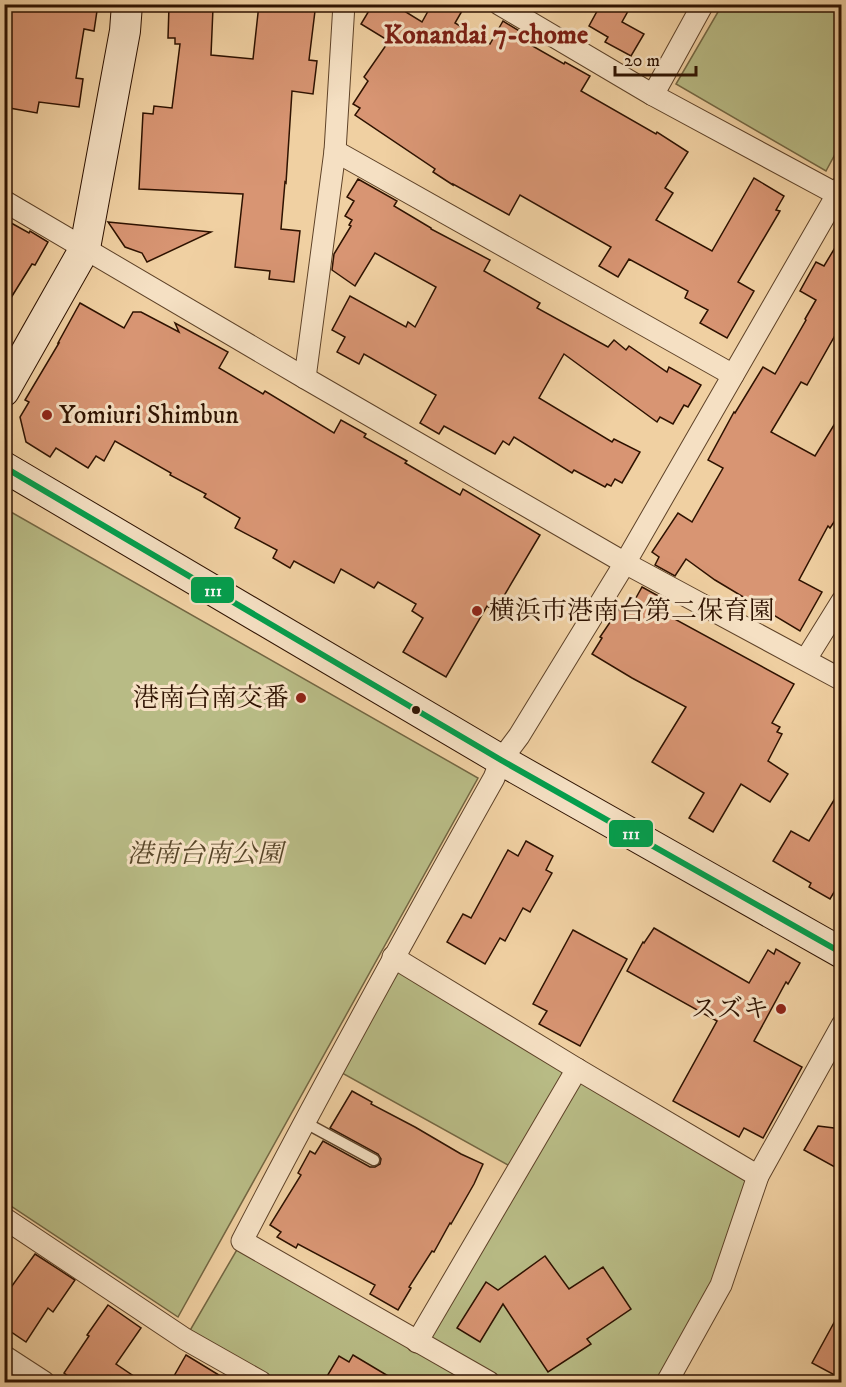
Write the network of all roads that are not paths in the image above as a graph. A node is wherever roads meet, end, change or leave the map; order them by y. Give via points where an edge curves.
1 (127, 4) edge
2 (344, 4) edge
3 (500, 4) edge
4 (703, 4) edge
5 (653, 95) junction
6 (335, 151) junction
7 (840, 192) edge
8 (4, 201) edge
9 (85, 248) junction
10 (733, 375) junction
11 (305, 378) junction
12 (4, 391) edge
13 (4, 467) edge
14 (625, 563) junction
15 (842, 601) edge
16 (806, 659) junction
17 (842, 680) edge
18 (501, 760) junction
19 (842, 953) edge
20 (393, 957) junction
21 (842, 1025) edge
22 (577, 1069) junction
23 (304, 1122) junction
24 (374, 1160) dead end
25 (758, 1176) junction
26 (4, 1218) edge
27 (417, 1342) junction
28 (4, 1356) edge
29 (21, 1376) edge
30 (44, 1383) edge
31 (261, 1383) edge
32 (489, 1383) edge
33 (667, 1383) edge

1 - 9 street
2 - 6 street
3 - 5 street
4 - 5 street
5 - 7 street
6 - 10 street
6 - 11 street
7 - 10 street
8 - 9 street
9 - 11 street
9 - 12 street
10 - 14 street
11 - 14 street
13 - 18 street
14 - 16 street
14 - 18 street
15 - 16 street
16 - 17 street
18 - 19 street
18 - 20 street
20 - 22 street
20 - 23 street
21 - 25 street
22 - 25 street
22 - 27 street
23 - 24 lane
23 - 27 street via 242,1241
25 - 33 street via 721,1285
26 - 31 street via 185,1339
27 - 32 street
28 - 29 street
29 - 30 street

